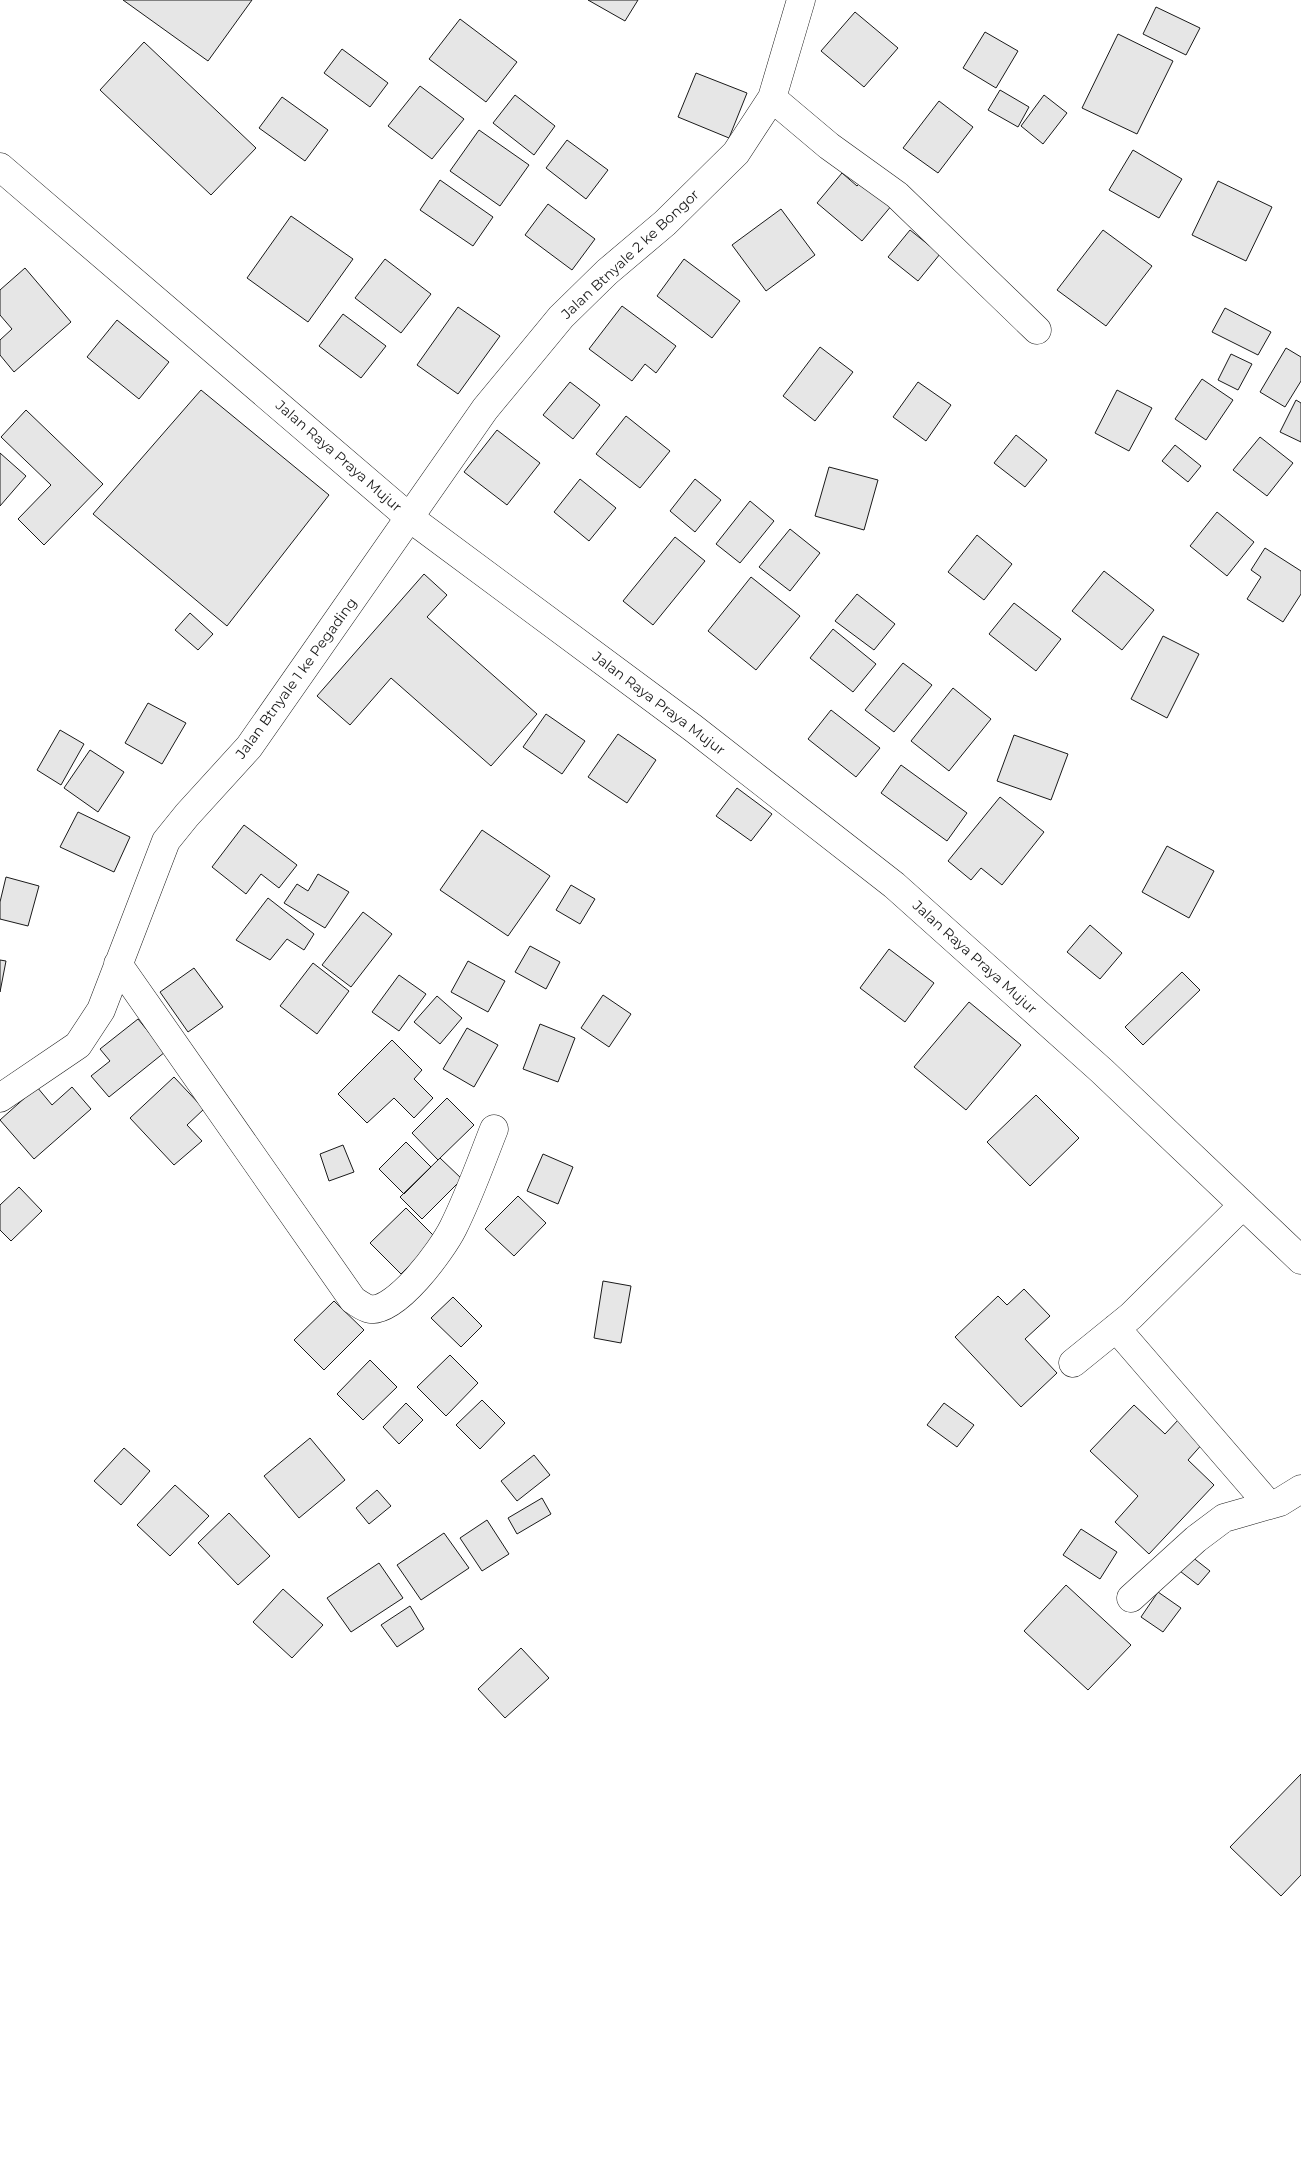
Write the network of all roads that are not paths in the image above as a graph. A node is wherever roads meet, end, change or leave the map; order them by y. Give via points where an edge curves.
1 (801, 0) edge
2 (772, 98) junction
3 (0, 167) edge
4 (1037, 330) dead end
5 (410, 518) junction
6 (118, 964) junction
7 (0, 1098) edge
8 (494, 1128) dead end
9 (1243, 1205) junction
10 (1301, 1260) edge
11 (1116, 1328) junction
12 (1073, 1363) dead end
13 (1301, 1489) edge
14 (1269, 1505) junction
15 (1131, 1598) dead end

1 - 2 street, Jalan Btnyale 2 ke Bongor
2 - 4 street via 829,146 897,195
2 - 5 street, Jalan Btnyale 2 ke Bongor via 736,154 561,317 485,409
3 - 5 street, Jalan Raya Praya Mujur
5 - 6 street, Jalan Btnyale 1 ke Pegading via 249,746 166,841
5 - 9 street, Jalan Raya Praya Mujur via 693,728 894,885 1102,1071
6 - 7 street, Jalan Btnyale 1 ke Pegading via 101,1010 78,1045
6 - 8 street via 353,1300 368,1309 388,1305 416,1280 452,1230
9 - 10 street, Jalan Raya Praya Mujur
9 - 11 street
11 - 12 street
11 - 14 street
13 - 14 street
14 - 15 street via 1224,1518

